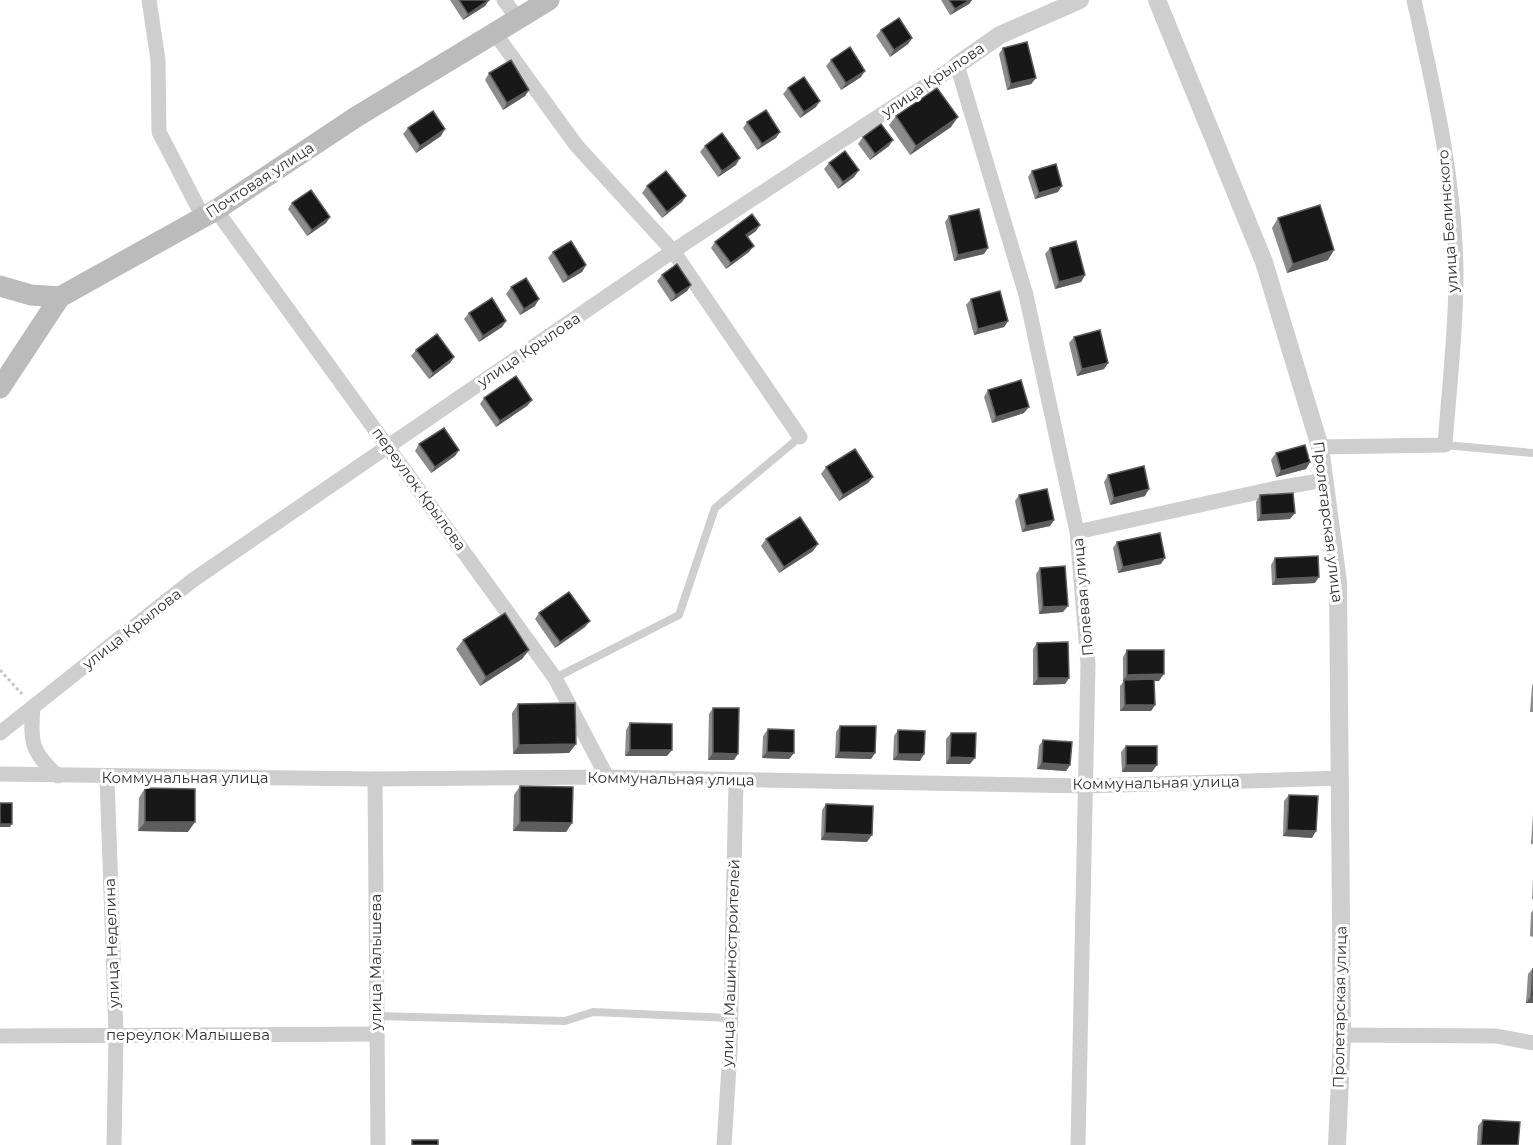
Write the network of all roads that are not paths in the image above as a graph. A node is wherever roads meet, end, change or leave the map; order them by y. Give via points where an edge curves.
1 (149, 0) edge
2 (504, 0) edge
3 (549, 0) edge
4 (1080, 0) edge
5 (1156, 0) edge
6 (1414, 0) edge
7 (518, 20) junction
8 (494, 32) junction
9 (957, 65) junction
10 (210, 213) junction
11 (673, 251) junction
12 (0, 286) edge
13 (60, 297) junction
14 (0, 388) edge
15 (800, 437) joint
16 (1445, 446) junction
17 (389, 447) junction
18 (1320, 447) junction
19 (1533, 453) edge
20 (1325, 480) junction
21 (1077, 532) junction
22 (555, 678) junction
23 (33, 707) junction
24 (0, 733) edge
25 (0, 774) edge
26 (58, 776) junction
27 (106, 777) junction
28 (607, 777) junction
29 (1341, 778) junction
30 (375, 779) junction
31 (736, 781) junction
32 (1086, 786) junction
33 (375, 1016) junction
34 (730, 1018) junction
35 (376, 1034) junction
36 (116, 1035) junction
37 (1342, 1035) junction
38 (0, 1036) edge
39 (1533, 1043) edge
40 (114, 1145) edge
41 (378, 1145) edge
42 (724, 1145) edge
43 (1078, 1145) edge
44 (1337, 1145) edge

1 - 10 street, переулок Крылова via 158,60 159,132
2 - 7 street
3 - 7 main road, Почтовая улица
4 - 9 street, улица Крылова via 1000,35
5 - 18 street, Пролетарская улица via 1264,262
6 - 16 street, улица Белинского via 1437,102 1455,265
7 - 8 main road, Почтовая улица
8 - 10 main road, Почтовая улица
8 - 11 street via 576,145
9 - 11 street, улица Крылова
9 - 21 street, Полевая улица via 1026,295
10 - 13 main road, Почтовая улица
10 - 17 street, переулок Крылова
11 - 15 street
11 - 17 street, улица Крылова
12 - 13 main road via 31,295
13 - 14 main road, Почтовая улица
15 - 22 lane via 716,508 679,615
16 - 18 street
16 - 19 lane
17 - 22 street, переулок Крылова
17 - 23 street, улица Крылова via 192,580
18 - 20 street, Пролетарская улица
20 - 21 street
20 - 29 street, Пролетарская улица via 1338,582
21 - 32 street, Полевая улица via 1088,664
22 - 28 street, переулок Крылова
23 - 24 street, улица Крылова
23 - 26 street via 30,739 41,760
25 - 26 street, Коммунальная улица
26 - 27 street, Коммунальная улица
27 - 30 street, Коммунальная улица
27 - 36 street, улица Неделина
28 - 30 street, Коммунальная улица
28 - 31 street, Коммунальная улица
29 - 32 street, Коммунальная улица
29 - 37 street, Пролетарская улица
30 - 33 street, улица Малышева
31 - 32 street, Коммунальная улица
31 - 34 street, улица Машиностроителей
32 - 43 street, Полевая улица
33 - 34 lane via 565,1022 592,1012
33 - 35 street, улица Малышева
34 - 42 street, улица Машиностроителей
35 - 36 street, переулок Малышева
35 - 41 street, улица Малышева
36 - 38 street, переулок Малышева
36 - 40 street, улица Неделина
37 - 39 street via 1497,1036
37 - 44 street, Пролетарская улица

